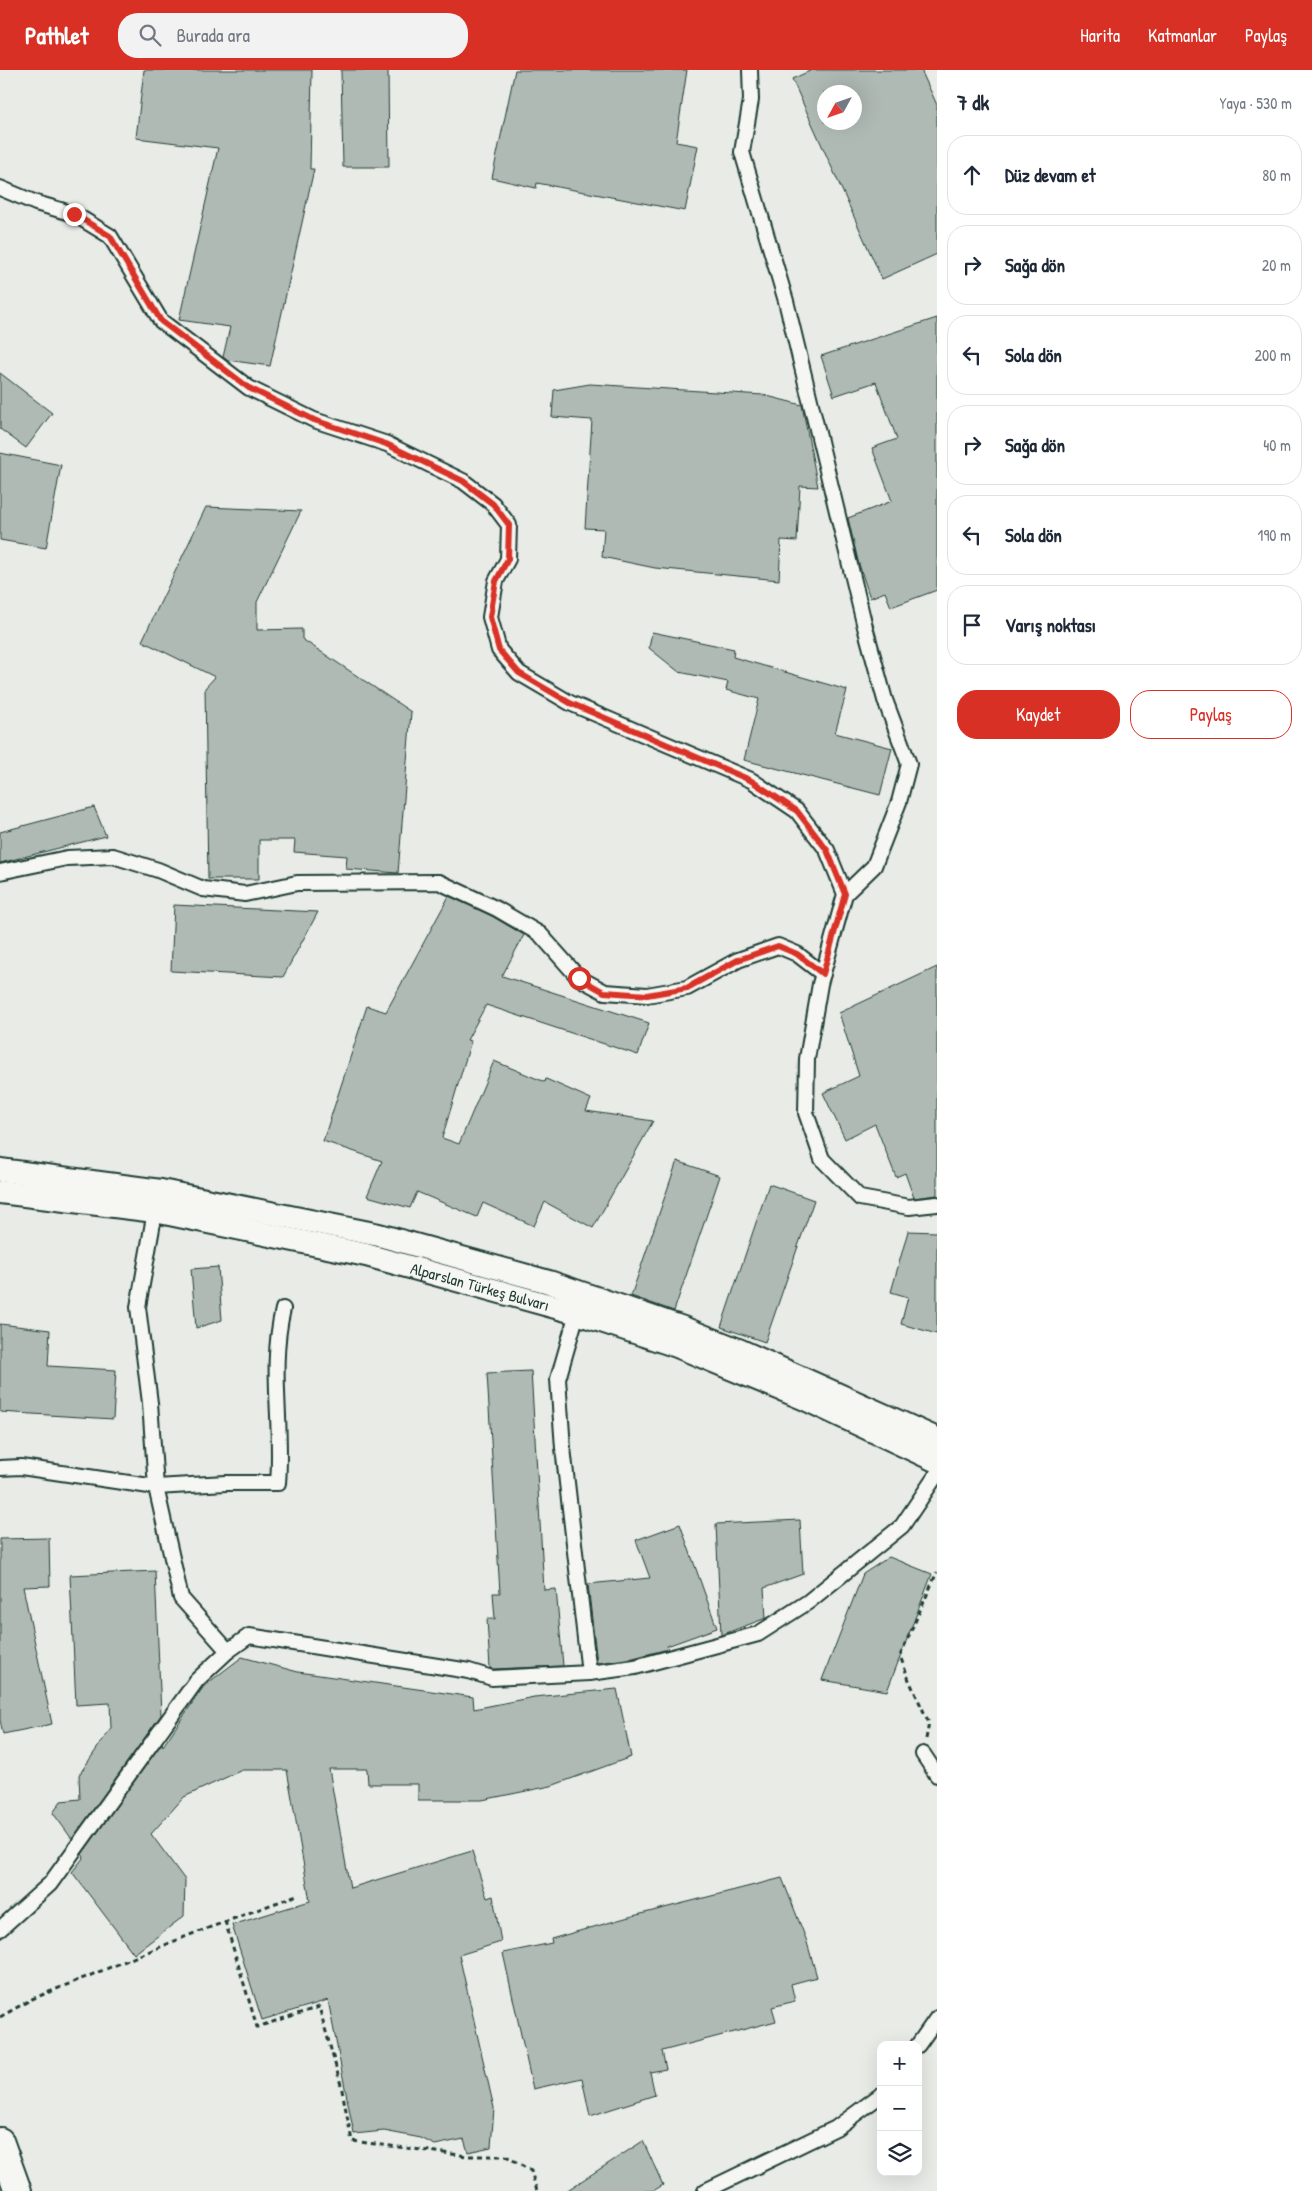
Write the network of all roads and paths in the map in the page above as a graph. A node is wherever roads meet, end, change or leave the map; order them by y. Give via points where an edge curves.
1 (750, 70) edge
2 (0, 188) edge
3 (0, 872) edge
4 (845, 894) junction
5 (823, 974) junction
6 (0, 1170) edge
7 (0, 1192) edge
8 (937, 1204) edge
9 (155, 1210) junction
10 (283, 1309) dead end
11 (577, 1313) junction
12 (937, 1439) edge
13 (937, 1461) edge
14 (0, 1468) edge
15 (937, 1474) edge
16 (156, 1487) junction
17 (937, 1572) edge
18 (228, 1652) junction
19 (589, 1673) junction
20 (923, 1754) joint
21 (937, 1774) edge
22 (297, 1895) dead end
23 (225, 1922) junction
24 (0, 1929) edge
25 (0, 2018) edge
26 (937, 2020) edge
27 (921, 2041) edge
28 (877, 2098) edge
29 (0, 2141) edge
30 (18, 2191) edge
31 (537, 2191) edge
32 (705, 2191) edge

1 - 4 street via 751,100 742,152 786,301 865,627 885,700 909,764 899,802 874,866
2 - 4 street via 74,214 110,236 161,321 249,388 314,420 386,444 463,481 493,504 509,525 508,559 496,581 490,617 499,650 519,673 570,703 750,780 797,811 827,850
3 - 5 street via 67,858 113,856 203,889 245,894 297,883 439,882 497,909 540,934 579,978 604,992 647,995 687,988 738,960 778,946 797,954
4 - 5 street
5 - 8 street via 807,1059 806,1112 822,1158 860,1198 909,1207
6 - 12 main road, Alparslan Türkeş Bulvarı via 161,1191 379,1235 549,1282 741,1351
7 - 9 main road, Alparslan Türkeş Bulvarı
9 - 11 main road, Alparslan Türkeş Bulvarı via 366,1255
9 - 16 street via 138,1307
10 - 16 street via 277,1335 278,1483
11 - 13 main road, Alparslan Türkeş Bulvarı via 677,1346 803,1398
11 - 19 street via 558,1378
14 - 16 street via 21,1467
15 - 19 street via 902,1526 808,1602 758,1634 635,1667
16 - 18 street via 181,1598
17 - 20 path via 900,1656 929,1723
18 - 19 street via 249,1636 470,1671 492,1678
18 - 24 street via 197,1680 50,1884
20 - 21 street
22 - 23 path
23 - 25 path via 32,1999
23 - 31 path via 257,2027 319,2007 341,2085 352,2141 467,2156 506,2156 531,2171
26 - 27 street
28 - 32 street via 836,2128
29 - 30 highway

